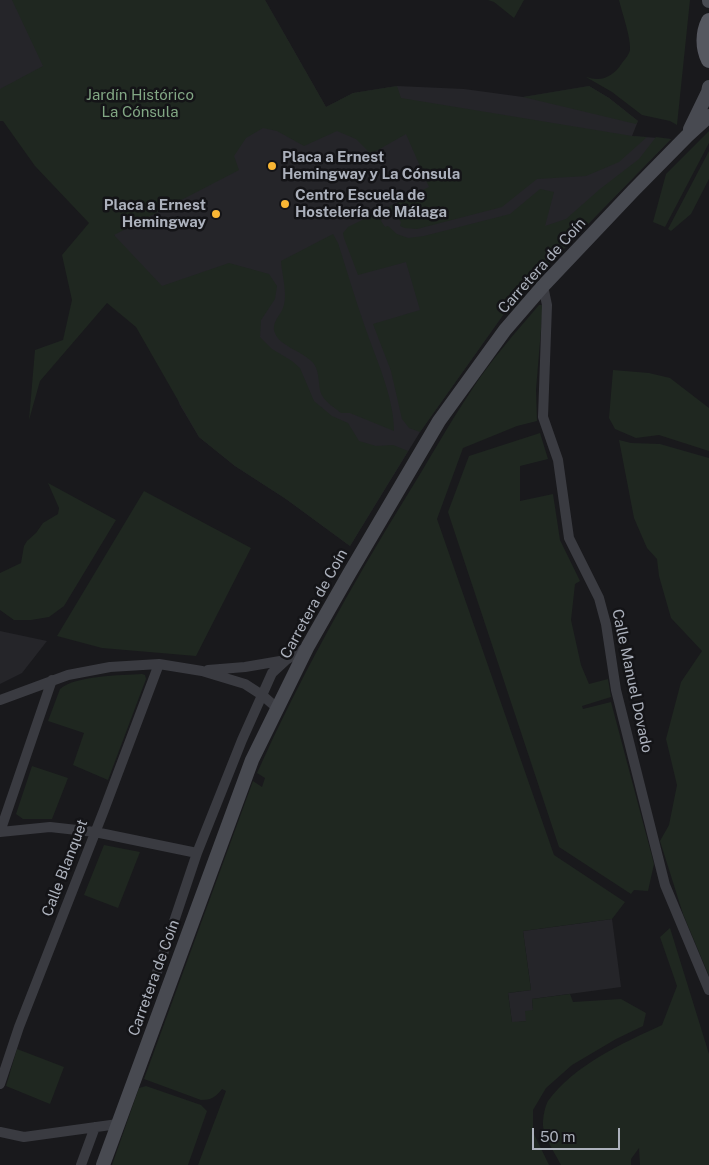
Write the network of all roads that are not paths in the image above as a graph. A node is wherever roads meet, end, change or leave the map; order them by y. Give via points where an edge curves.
1 (709, 21) edge
2 (709, 60) edge
3 (709, 87) edge
4 (709, 116) edge
5 (687, 136) junction
6 (543, 286) junction
7 (308, 646) junction
8 (286, 660) junction
9 (159, 664) junction
10 (202, 671) junction
11 (52, 680) junction
12 (262, 695) junction
13 (0, 700) edge
14 (277, 708) junction
15 (0, 832) edge
16 (95, 832) junction
17 (197, 854) junction
18 (155, 978) dead end
19 (709, 990) edge
20 (0, 1084) edge
21 (118, 1124) junction
22 (95, 1127) junction
23 (0, 1132) edge
24 (81, 1165) edge
25 (103, 1165) edge

1 - 2 main road via 704,39
3 - 5 street, Carretera de Coín
4 - 5 street, Carretera de Coín
5 - 6 street, Carretera de Coín
6 - 7 street, Carretera de Coín via 505,330 440,421
6 - 19 street, Calle Manuel Dovado via 547,305 543,417 558,460 569,538 599,598 616,690 665,885
7 - 8 street
7 - 14 street, Carretera de Coín
8 - 10 street
8 - 12 street, Carretera de Coín via 272,673
9 - 10 street
9 - 11 street via 110,667
9 - 16 street, Calle Blanquet
10 - 12 street via 245,684
11 - 13 street
11 - 15 street
12 - 14 street
12 - 17 street, Carretera de Coín
14 - 21 street, Carretera de Coín via 242,786
15 - 16 street via 50,827
16 - 17 street
16 - 20 street, Calle Blanquet
17 - 18 street, Carretera de Coín
21 - 22 street
21 - 25 street, Carretera de Coín
22 - 23 street via 24,1137
22 - 24 street

